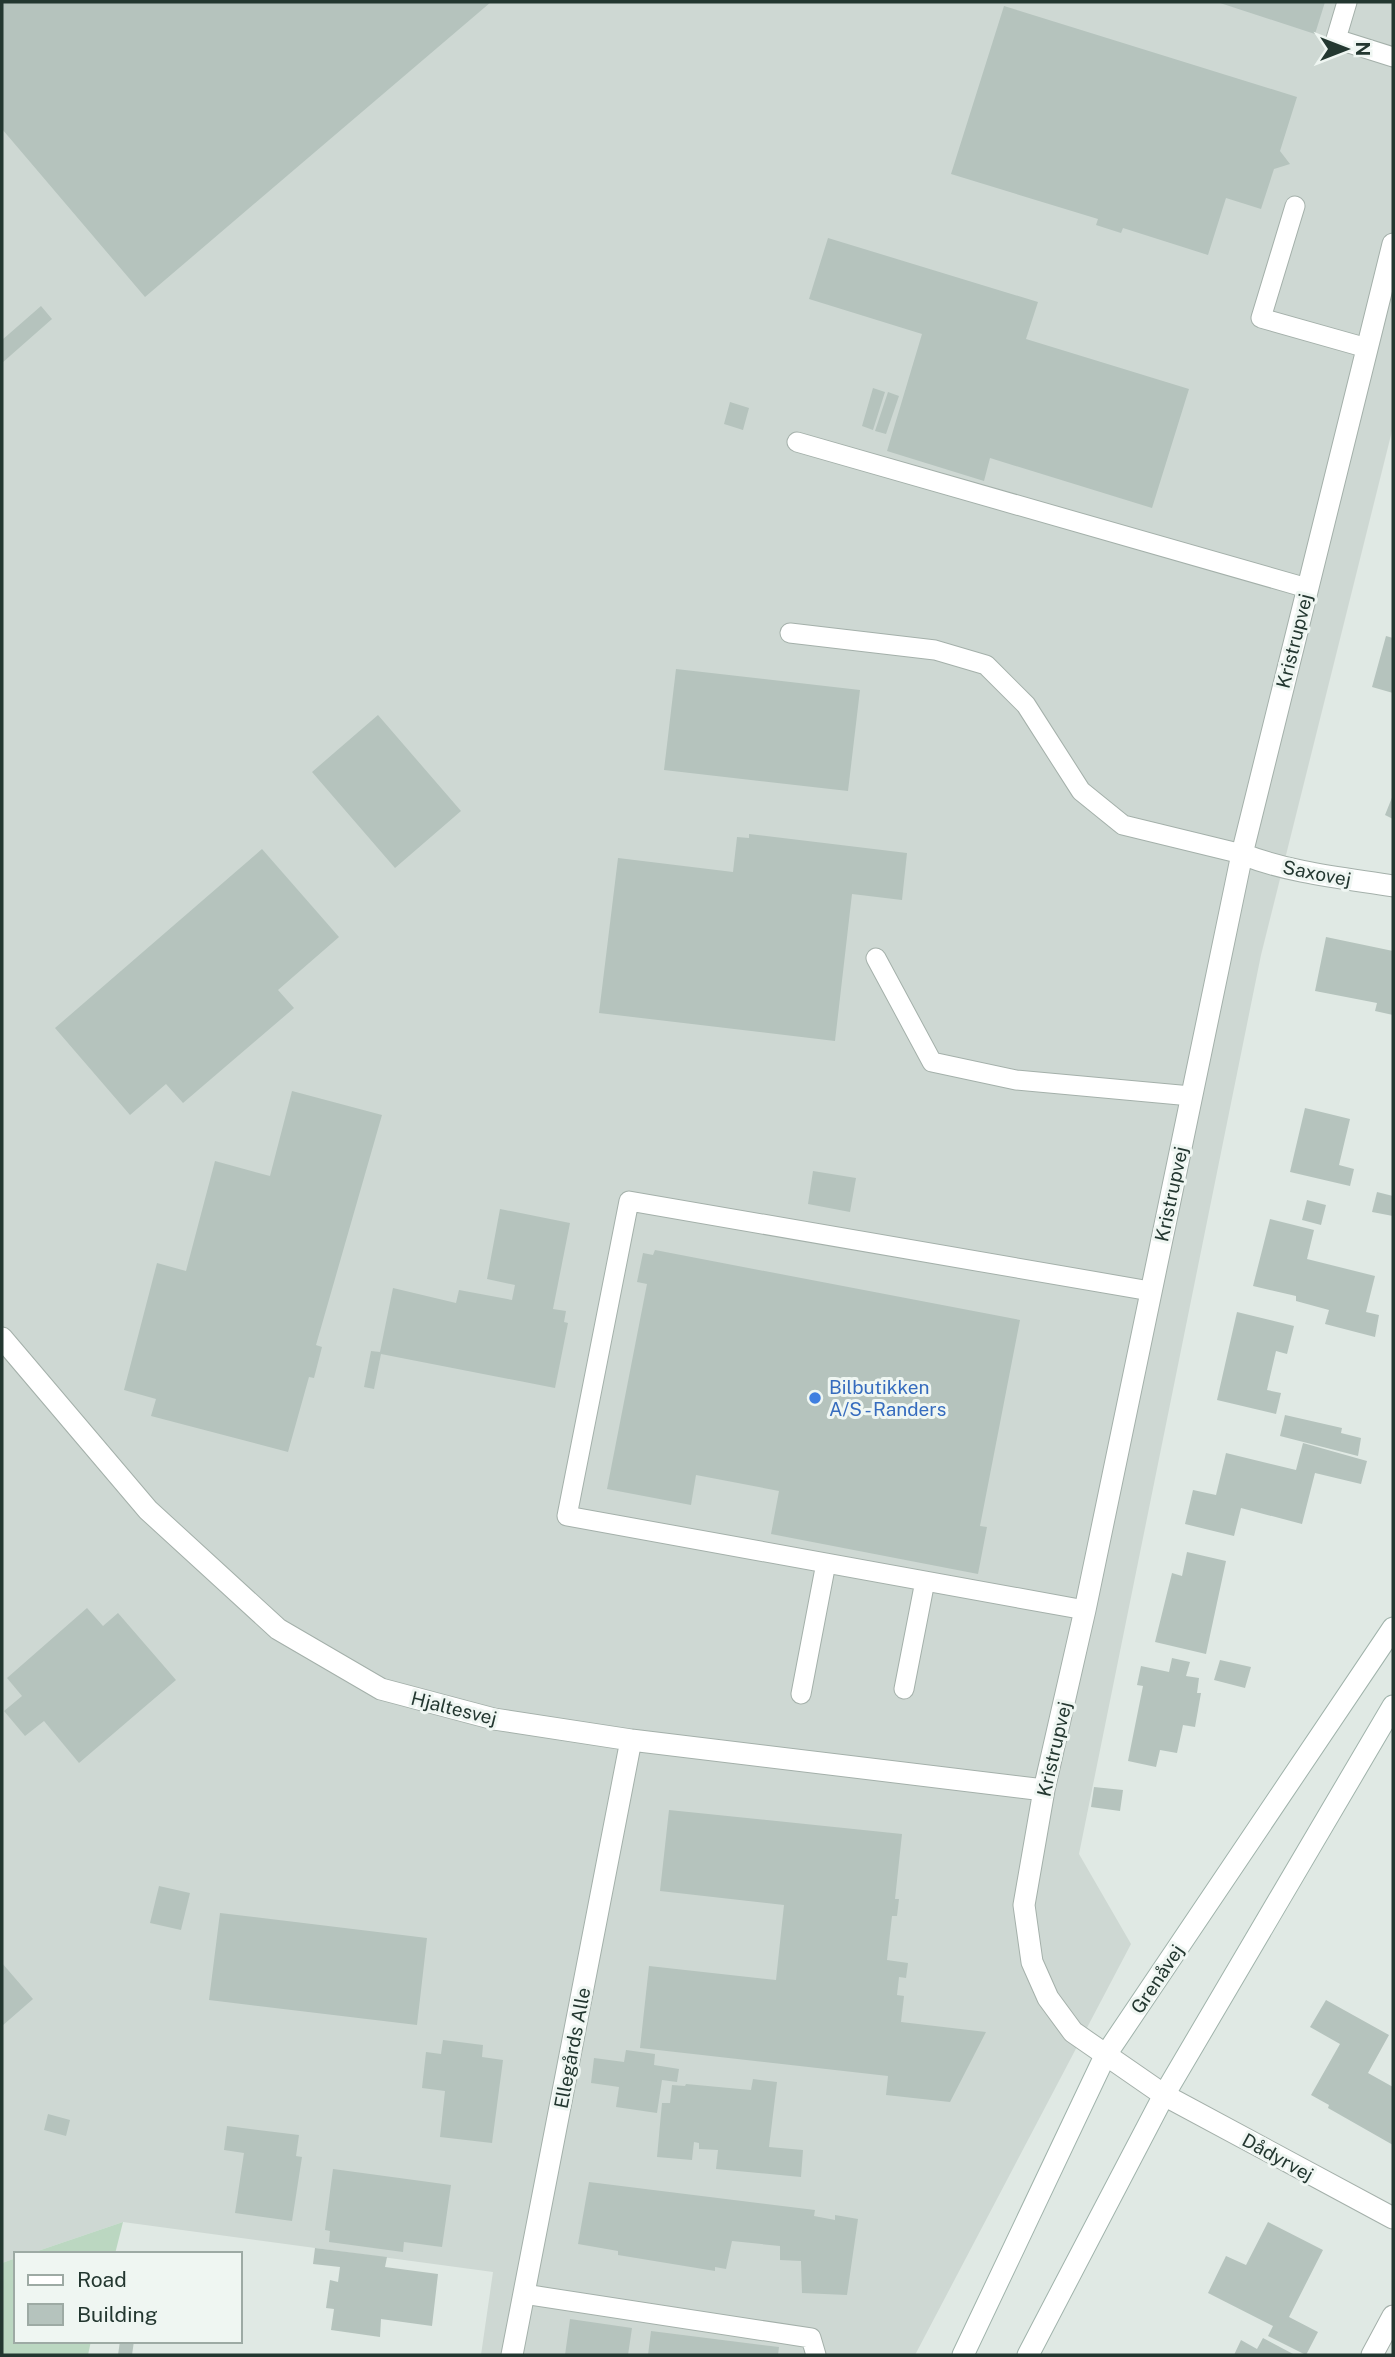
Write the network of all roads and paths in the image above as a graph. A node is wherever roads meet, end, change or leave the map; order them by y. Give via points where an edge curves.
1 (1347, 2) edge
2 (1393, 57) edge
3 (1295, 206) dead end
4 (1393, 244) edge
5 (1367, 348) junction
6 (797, 442) dead end
7 (1307, 588) junction
8 (790, 633) dead end
9 (1242, 854) junction
10 (1393, 886) edge
11 (876, 958) dead end
12 (1191, 1096) junction
13 (1150, 1291) junction
14 (2, 1338) edge
15 (826, 1563) junction
16 (925, 1581) junction
17 (1085, 1610) junction
18 (1393, 1628) edge
19 (904, 1689) dead end
20 (801, 1694) dead end
21 (1393, 1706) edge
22 (631, 1740) junction
23 (1044, 1790) junction
24 (1105, 2056) junction
25 (1164, 2095) junction
26 (1393, 2218) edge
27 (524, 2294) junction
28 (1393, 2316) edge
29 (512, 2355) edge
30 (816, 2355) edge
31 (963, 2355) edge
32 (1028, 2355) edge
33 (1373, 2355) edge

1 - 2 lane via 1336,39
3 - 5 lane via 1261,318
4 - 5 street, Kristrupvej
5 - 7 street, Kristrupvej
6 - 7 lane
7 - 9 street, Kristrupvej
8 - 9 lane via 935,650 986,665 1026,705 1080,791 1123,825
9 - 10 street, Saxovej via 1326,876
9 - 12 street, Kristrupvej
11 - 12 lane via 932,1062 1016,1080
12 - 13 street, Kristrupvej
13 - 15 lane via 629,1201 568,1516
13 - 17 street, Kristrupvej
14 - 22 street, Hjaltesvej via 148,1510 278,1629 382,1689 494,1719
15 - 16 lane
15 - 20 lane
16 - 17 lane
16 - 19 lane
17 - 23 street, Kristrupvej
18 - 24 street, Grenåvej
21 - 25 street
22 - 23 street, Hjaltesvej
22 - 27 street, Ellegårds Alle
23 - 24 street, Kristrupvej via 1024,1905 1032,1962 1061,2021
24 - 25 street, Kristrupvej
24 - 31 street, Grenåvej
25 - 26 street, Dådyrvej
25 - 32 street
27 - 29 street, Ellegårds Alle
27 - 30 lane via 811,2338
28 - 33 street

